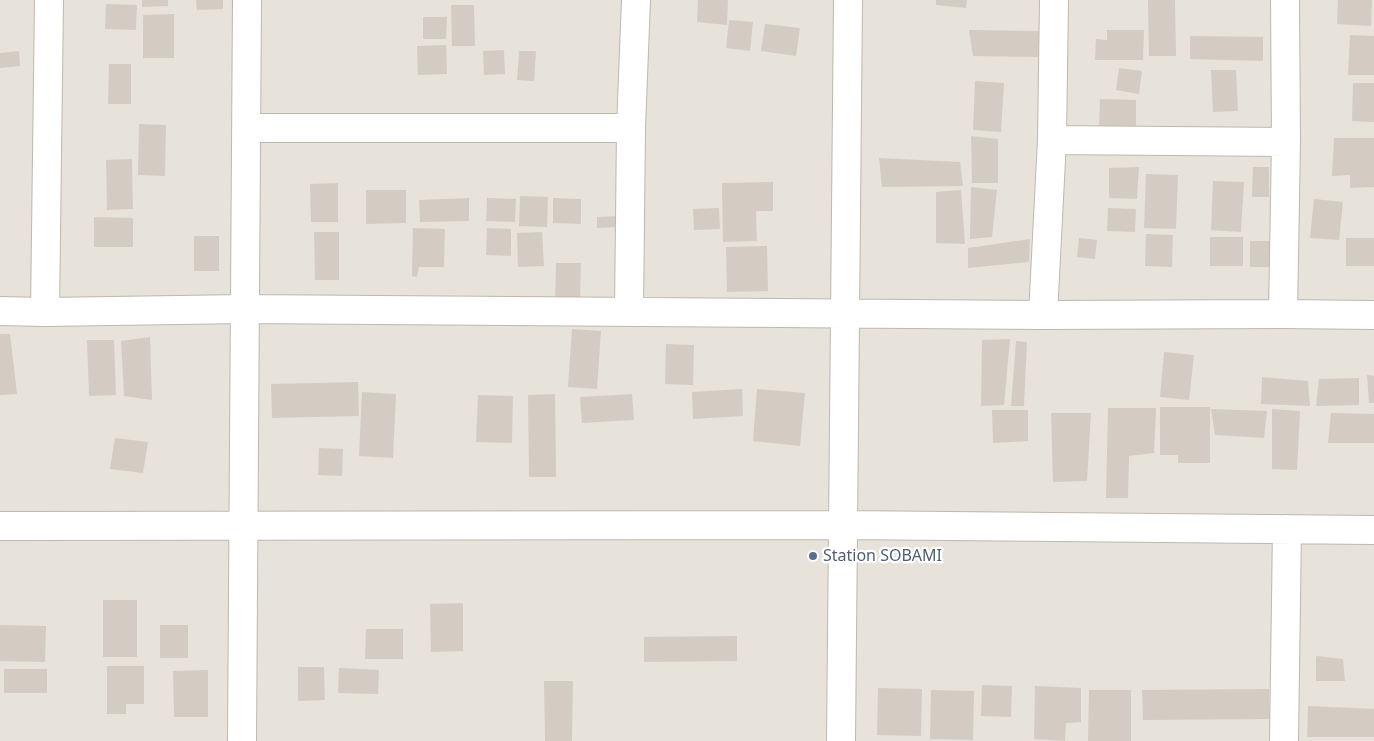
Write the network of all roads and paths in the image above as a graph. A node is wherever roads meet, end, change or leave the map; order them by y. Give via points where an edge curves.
1 (49, 0) edge
2 (248, 0) edge
3 (636, 0) edge
4 (848, 0) edge
5 (1054, 0) edge
6 (1285, 0) edge
7 (246, 128) junction
8 (631, 128) junction
9 (1052, 140) junction
10 (1286, 142) junction
11 (245, 309) junction
12 (629, 311) junction
13 (0, 312) edge
14 (45, 312) junction
15 (846, 313) junction
16 (1282, 314) junction
17 (1043, 315) junction
18 (1374, 315) edge
19 (844, 525) junction
20 (0, 526) edge
21 (244, 526) junction
22 (1287, 529) junction
23 (1374, 530) edge
24 (242, 741) edge
25 (841, 741) edge
26 (1284, 741) edge

1 - 14 street
2 - 7 street
3 - 8 street
4 - 15 street
5 - 9 street
6 - 10 street
7 - 8 street
7 - 11 street
8 - 12 street
9 - 10 street
9 - 17 street
10 - 16 street
11 - 12 street
11 - 14 street
11 - 21 street
12 - 15 street
13 - 14 street
15 - 17 street
15 - 19 street
16 - 17 street
16 - 18 street
19 - 21 street
19 - 22 street
19 - 25 street
20 - 21 street
21 - 24 street
22 - 23 street
22 - 26 street

